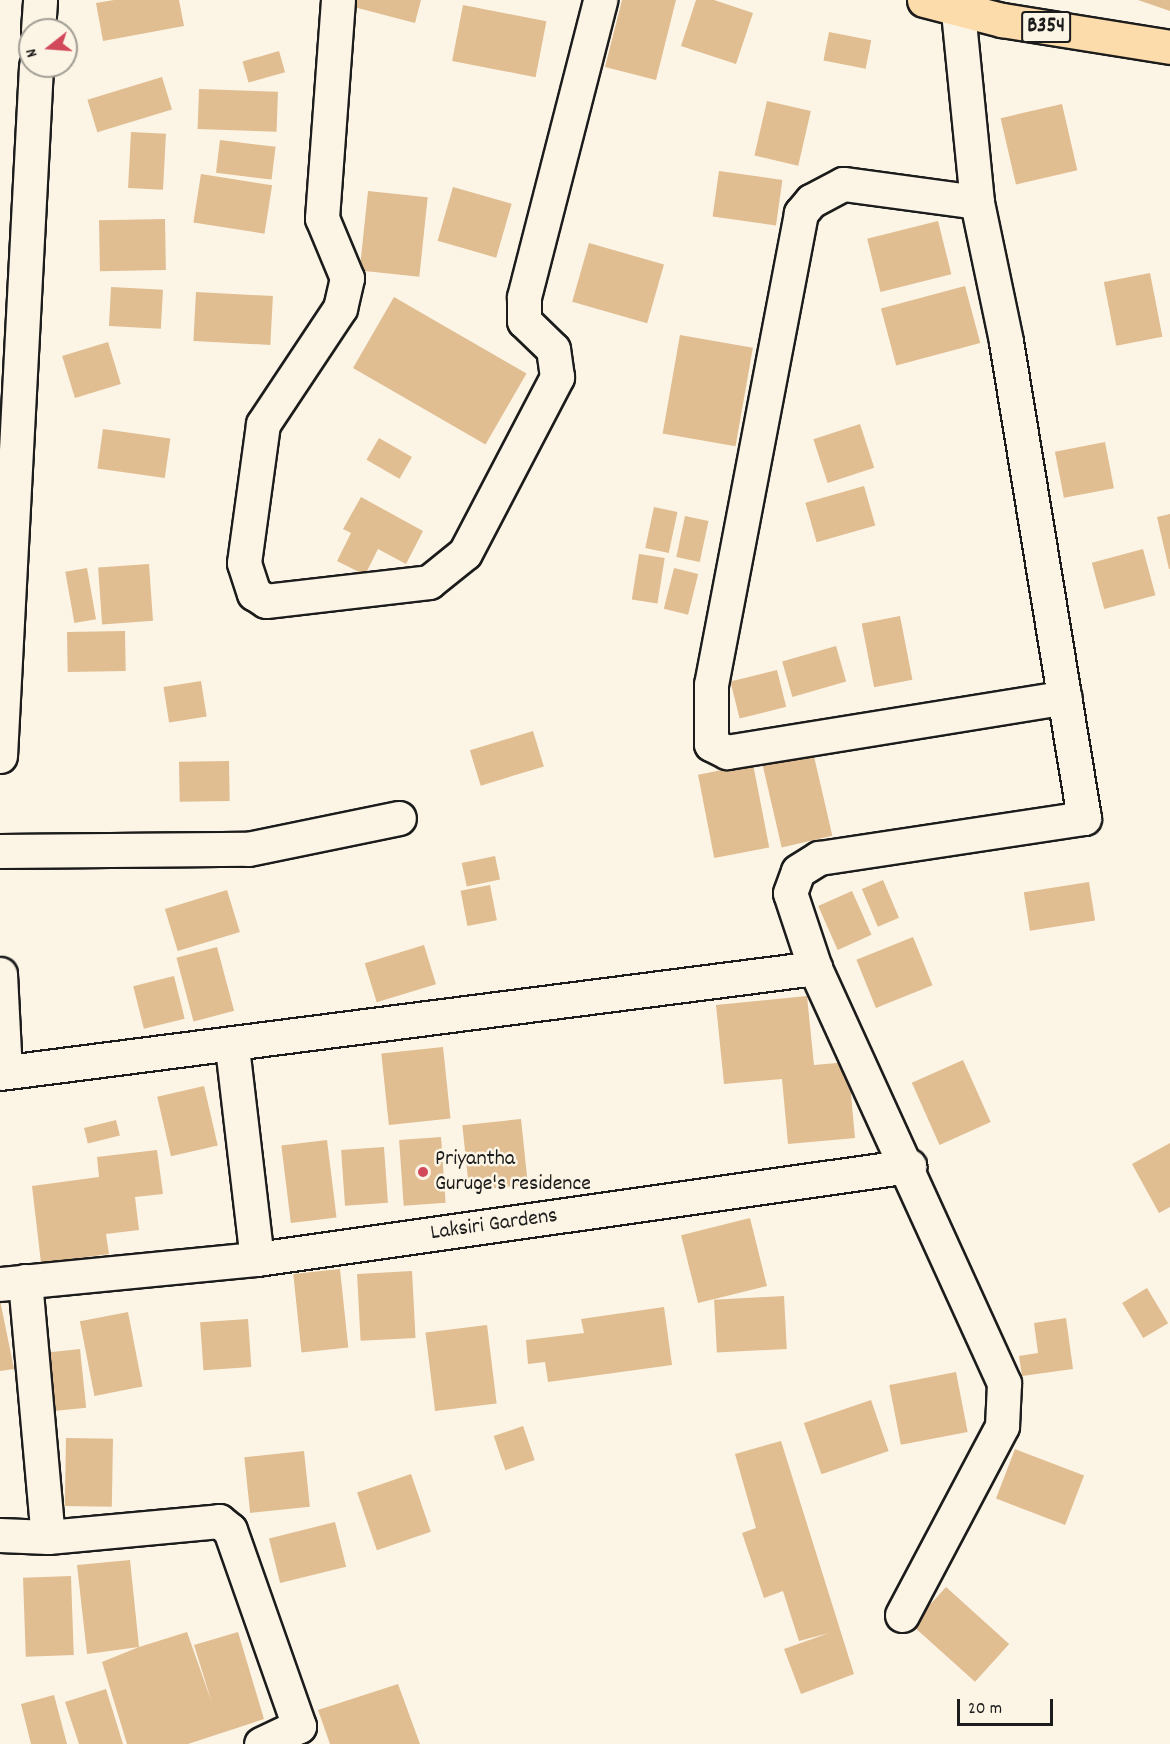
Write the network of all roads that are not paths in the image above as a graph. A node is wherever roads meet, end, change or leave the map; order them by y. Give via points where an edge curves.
1 (40, 0) edge
2 (338, 0) edge
3 (600, 0) edge
4 (924, 0) edge
5 (958, 10) junction
6 (1003, 10) edge
7 (39, 18) edge
8 (1170, 47) edge
9 (35, 78) edge
10 (976, 202) junction
11 (1065, 697) junction
12 (0, 756) edge
13 (399, 818) dead end
14 (0, 851) edge
15 (815, 968) junction
16 (0, 974) edge
17 (232, 1047) junction
18 (3, 1073) edge
19 (909, 1166) junction
20 (257, 1259) junction
21 (13, 1283) edge
22 (0, 1535) edge
23 (48, 1537) junction
24 (902, 1615) dead end
25 (261, 1744) edge

1 - 7 street
2 - 3 street via 322,218 347,278 340,308 263,424 244,563 254,594 266,601 429,582 465,554 557,377 553,349 524,321 524,297
4 - 5 main road, B354
5 - 6 main road, B354
5 - 10 street
6 - 8 main road, B354
9 - 12 street
10 - 11 street via 1006,341
10 - 11 street via 843,184 811,201 801,213 711,684 711,744 727,752
11 - 15 street via 1084,818 819,858 798,871 790,893
13 - 14 street via 248,849
15 - 17 street
15 - 19 street
16 - 18 street
17 - 18 street
17 - 20 street
19 - 20 street, Laksiri Gardens
19 - 24 street via 1004,1383 1002,1426
20 - 21 street, Laksiri Gardens
21 - 23 street
22 - 23 street
23 - 25 street via 219,1521 230,1530 299,1726

